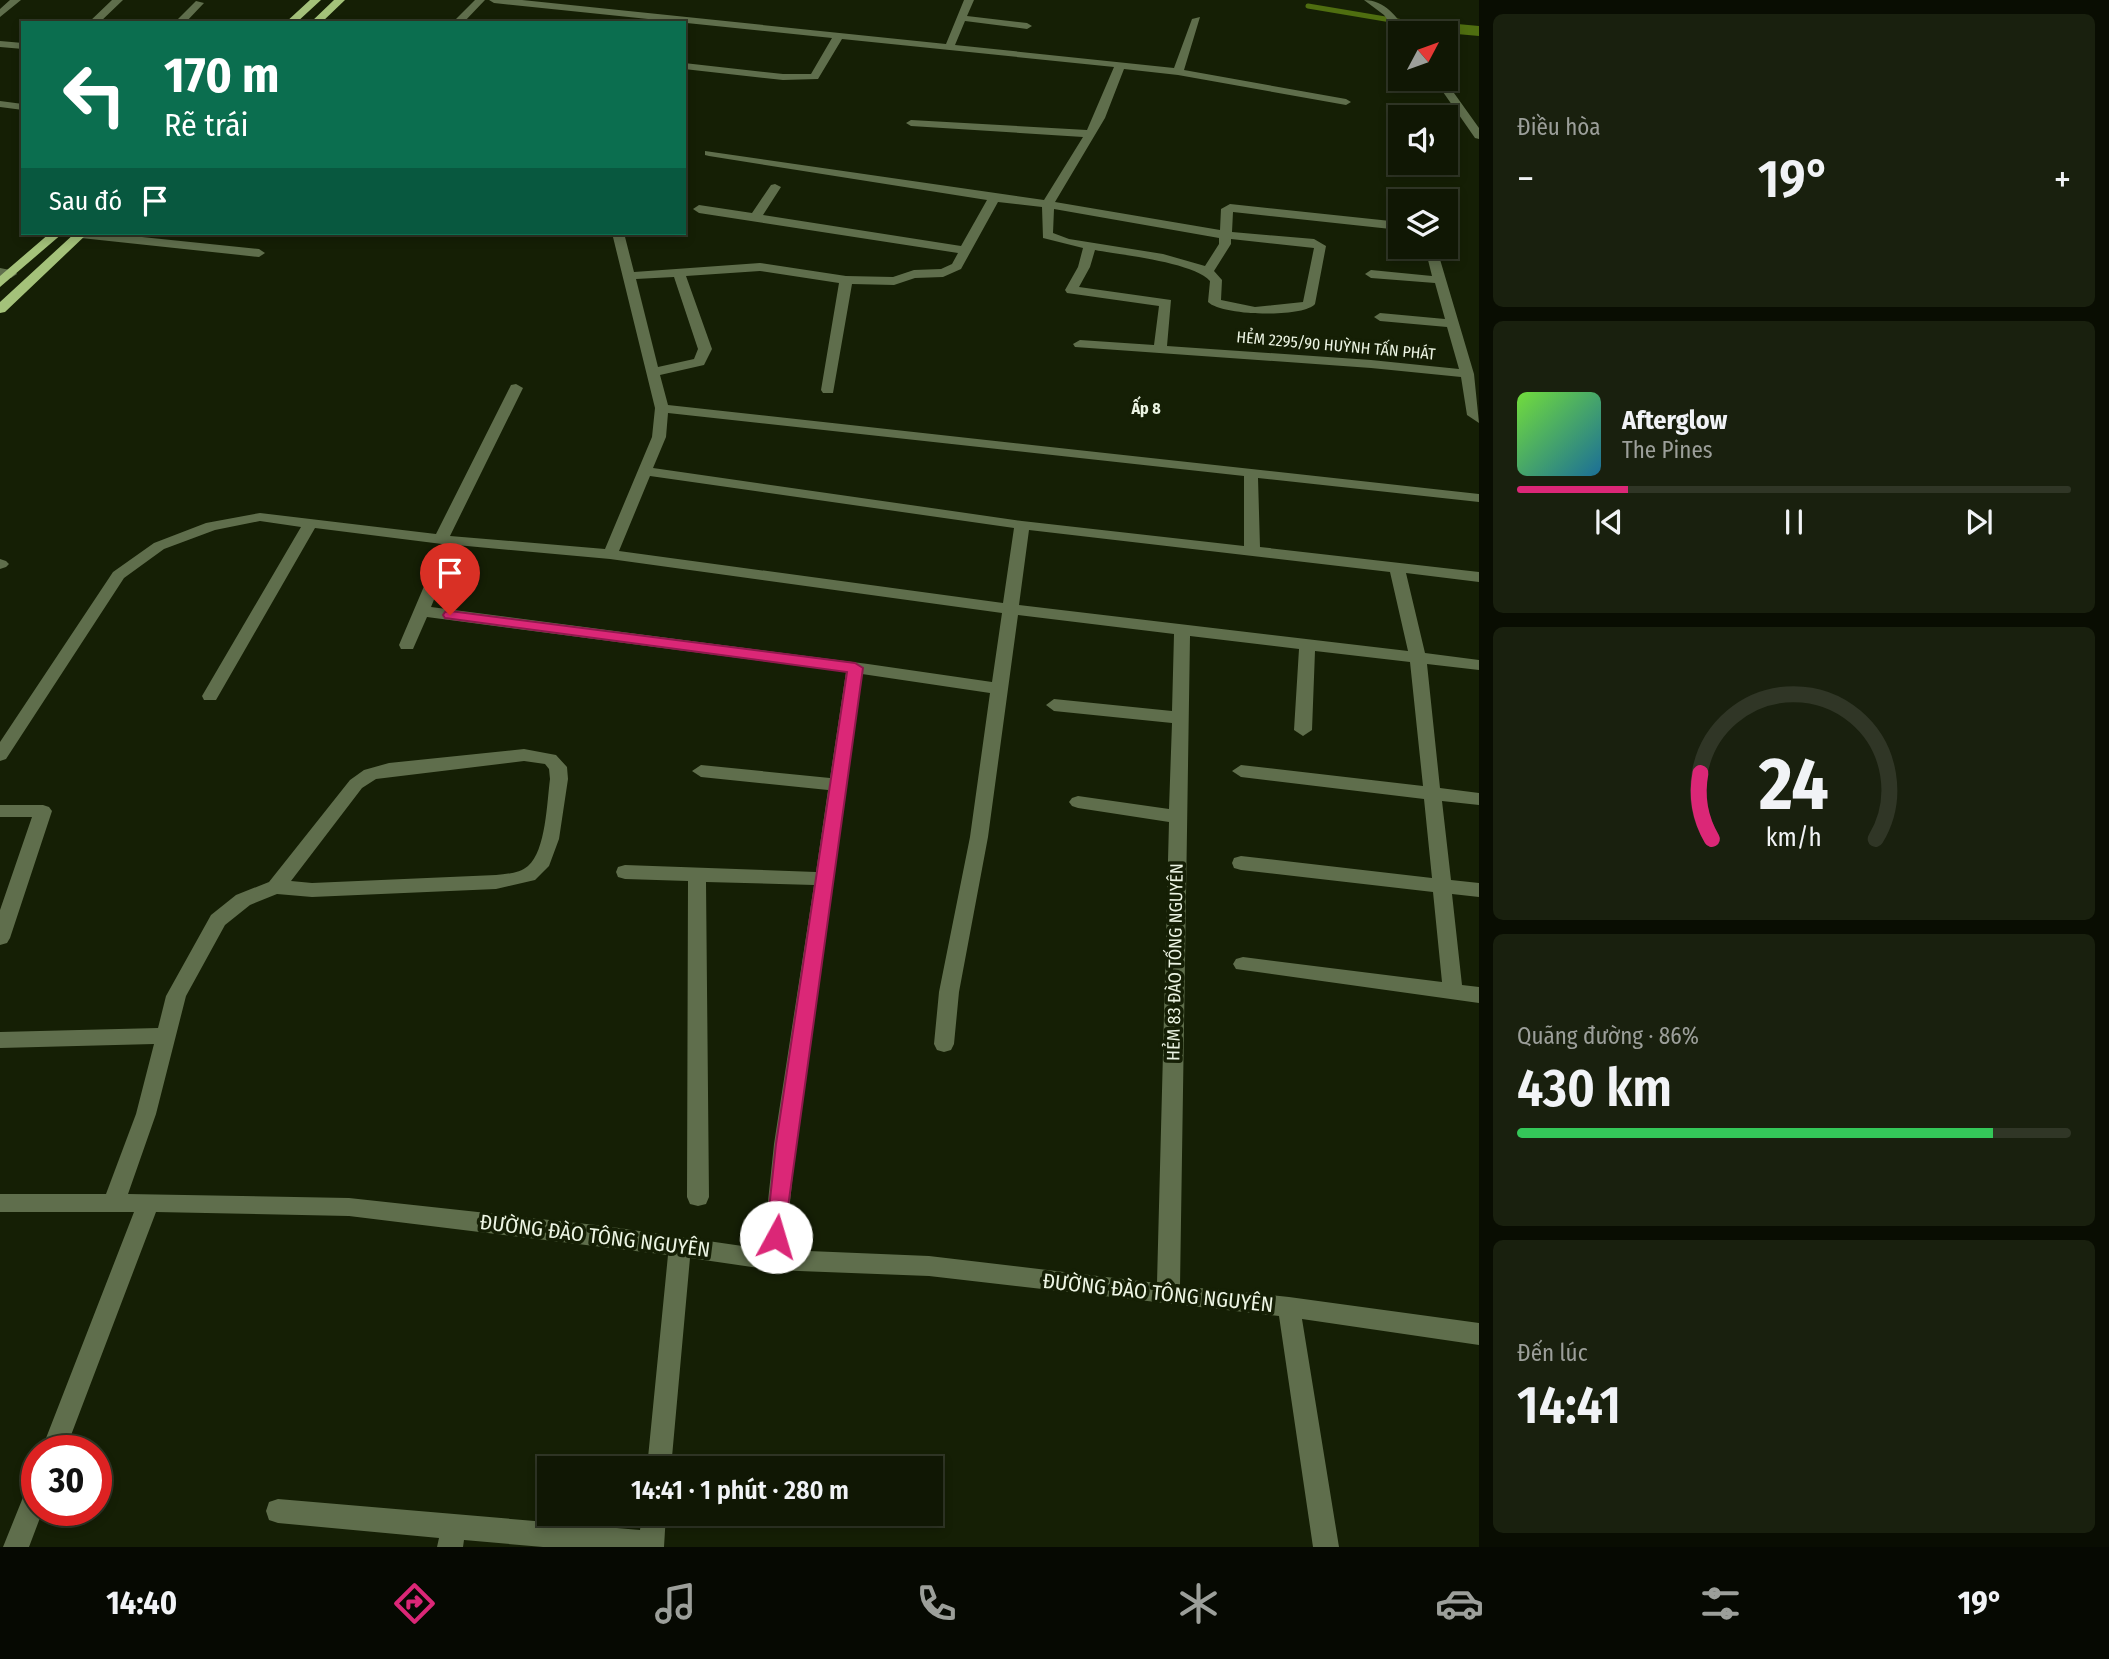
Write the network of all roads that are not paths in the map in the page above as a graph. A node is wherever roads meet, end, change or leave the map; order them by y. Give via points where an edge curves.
1 (16, 0) edge
2 (118, 0) edge
3 (316, 0) edge
4 (340, 0) edge
5 (480, 0) edge
6 (494, 0) edge
7 (970, 0) edge
8 (1369, 0) edge
9 (199, 3) dead end
10 (0, 14) edge
11 (961, 18) junction
12 (1197, 19) dead end
13 (654, 20) edge
14 (95, 21) edge
15 (181, 21) edge
16 (292, 21) edge
17 (317, 21) edge
18 (459, 21) edge
19 (1393, 21) edge
20 (686, 23) edge
21 (1027, 26) dead end
22 (838, 37) junction
23 (0, 44) edge
24 (21, 46) edge
25 (949, 48) junction
26 (1120, 65) junction
27 (686, 66) edge
28 (1178, 72) junction
29 (1447, 91) edge
30 (1346, 102) dead end
31 (1, 105) edge
32 (21, 107) edge
33 (911, 123) dead end
34 (1091, 134) junction
35 (1479, 136) edge
36 (709, 153) dead end
37 (775, 187) dead end
38 (994, 198) junction
39 (1048, 204) junction
40 (699, 209) dead end
41 (755, 216) junction
42 (1388, 225) edge
43 (1226, 234) junction
44 (54, 235) edge
45 (80, 235) edge
46 (90, 235) edge
47 (619, 235) edge
48 (1090, 246) junction
49 (965, 250) junction
50 (258, 253) dead end
51 (1434, 259) edge
52 (1208, 271) junction
53 (6, 273) edge
54 (679, 273) junction
55 (1371, 274) dead end
56 (629, 276) junction
57 (846, 280) junction
58 (1440, 280) junction
59 (0, 283) edge
60 (0, 309) edge
61 (1380, 317) dead end
62 (1453, 324) junction
63 (1080, 344) dead end
64 (1160, 348) junction
65 (654, 372) junction
66 (1467, 374) junction
67 (516, 388) dead end
68 (828, 390) dead end
69 (662, 408) junction
70 (1479, 419) edge
71 (645, 471) junction
72 (1251, 472) junction
73 (1479, 498) edge
74 (311, 523) junction
75 (1022, 525) junction
76 (446, 539) junction
77 (1252, 551) junction
78 (610, 554) junction
79 (1397, 567) junction
80 (1479, 577) edge
81 (1010, 609) junction
82 (421, 611) junction
83 (1182, 629) junction
84 (407, 645) dead end
85 (1307, 646) junction
86 (1418, 659) junction
87 (1479, 665) edge
88 (855, 668) junction
89 (999, 690) junction
90 (209, 696) dead end
91 (1054, 705) dead end
92 (1180, 718) junction
93 (1303, 730) dead end
94 (0, 755) edge
95 (701, 771) dead end
96 (1241, 771) dead end
97 (839, 785) junction
98 (1433, 794) junction
99 (1479, 799) edge
100 (1078, 802) dead end
101 (0, 811) edge
102 (1178, 817) junction
103 (1241, 863) dead end
104 (625, 872) dead end
105 (698, 874) junction
106 (825, 879) junction
107 (1442, 885) junction
108 (276, 887) junction
109 (1479, 890) edge
110 (0, 938) edge
111 (1243, 964) dead end
112 (1453, 992) junction
113 (1479, 995) edge
114 (166, 1037) junction
115 (0, 1040) edge
116 (944, 1044) dead end
117 (698, 1197) dead end
118 (0, 1203) edge
119 (113, 1205) junction
120 (148, 1205) junction
121 (680, 1246) junction
122 (773, 1260) junction
123 (1168, 1296) junction
124 (1289, 1307) junction
125 (1479, 1334) edge
126 (59, 1435) edge
127 (660, 1456) edge
128 (278, 1511) dead end
129 (24, 1526) edge
130 (653, 1526) edge
131 (451, 1536) edge
132 (651, 1546) edge
133 (16, 1547) edge
134 (1326, 1547) edge

1 - 10 street
2 - 14 street
3 - 16 main road
4 - 17 main road
5 - 18 street
6 - 13 street
7 - 11 street
8 - 19 street
9 - 15 street
11 - 21 street
11 - 25 street
12 - 28 street
20 - 22 street
22 - 25 street
22 - 27 street via 814,77
23 - 24 street
25 - 26 street
26 - 28 street
26 - 34 street
28 - 30 street
29 - 35 street
31 - 32 street
33 - 34 street
34 - 39 street
36 - 38 street
37 - 41 street
38 - 39 street
38 - 49 street
39 - 43 street
39 - 48 street via 1047,235
40 - 41 street
41 - 49 street
42 - 43 street via 1234,208 1227,209
43 - 52 street
43 - 52 street via 1320,246 1309,304 1299,309 1255,311 1218,304 1214,302 1216,280
44 - 53 main road
45 - 60 main road
46 - 50 street
47 - 56 street
48 - 52 street
48 - 64 street via 1071,290 1166,303
49 - 57 street via 957,266 943,273 914,274 894,281
51 - 58 street, HẺM 2295/90 HUỲNH TẤN PHÁT
53 - 59 main road
54 - 56 street
54 - 57 street via 760,267
54 - 65 street via 705,349 693,365
55 - 58 street
56 - 65 street
57 - 68 street
58 - 62 street, HẺM 2295/90 HUỲNH TẤN PHÁT
61 - 62 street
62 - 66 street, HẺM 2295/90 HUỲNH TẤN PHÁT
63 - 64 street, HẺM 2295/90 HUỲNH TẤN PHÁT
64 - 66 street, HẺM 2295/90 HUỲNH TẤN PHÁT
65 - 69 street
66 - 70 street via 1474,415
67 - 76 street
69 - 71 street via 659,437
69 - 72 street
71 - 75 street
71 - 78 street
72 - 73 street
72 - 77 street
74 - 76 street
74 - 90 street
74 - 94 street via 260,517 211,526 159,546 118,575
75 - 77 street
75 - 81 street
76 - 78 street
76 - 82 street
77 - 79 street
78 - 81 street
79 - 80 street
79 - 86 street
81 - 83 street
81 - 89 street
82 - 84 street
82 - 88 street
83 - 85 street
83 - 92 street, HẺM 83 ĐÀO TỐNG NGUYÊN
85 - 86 street
85 - 93 street
86 - 87 street
86 - 98 street
88 - 89 street
88 - 97 street
89 - 116 street
91 - 92 street
92 - 102 street, HẺM 83 ĐÀO TỐNG NGUYÊN
95 - 97 street
96 - 98 street
97 - 106 street
98 - 99 street
98 - 107 street
100 - 102 street
101 - 110 street via 43,811
102 - 123 street, HẺM 83 ĐÀO TỐNG NGUYÊN
103 - 107 street
104 - 105 street
105 - 106 street
105 - 117 street
106 - 122 street via 785,1144
107 - 109 street
107 - 112 street
108 - 108 street via 312,890 518,879 537,869 547,852 558,767 550,759 524,755 370,774 356,783
108 - 114 street via 243,900 218,920 176,996
111 - 112 street
112 - 113 street
114 - 115 street
114 - 119 street via 146,1114
118 - 119 street, ĐƯỜNG ĐÀO TÔNG NGUYÊN
119 - 120 street, ĐƯỜNG ĐÀO TÔNG NGUYÊN
120 - 121 street, ĐƯỜNG ĐÀO TÔNG NGUYÊN via 349,1207
120 - 126 street
121 - 122 street, ĐƯỜNG ĐÀO TÔNG NGUYÊN
121 - 127 street
122 - 123 street, ĐƯỜNG ĐÀO TÔNG NGUYÊN via 929,1266
123 - 124 street, ĐƯỜNG ĐÀO TÔNG NGUYÊN
124 - 125 street, ĐƯỜNG ĐÀO TÔNG NGUYÊN
124 - 134 street
128 - 131 street
129 - 133 street
130 - 132 street
131 - 132 street

